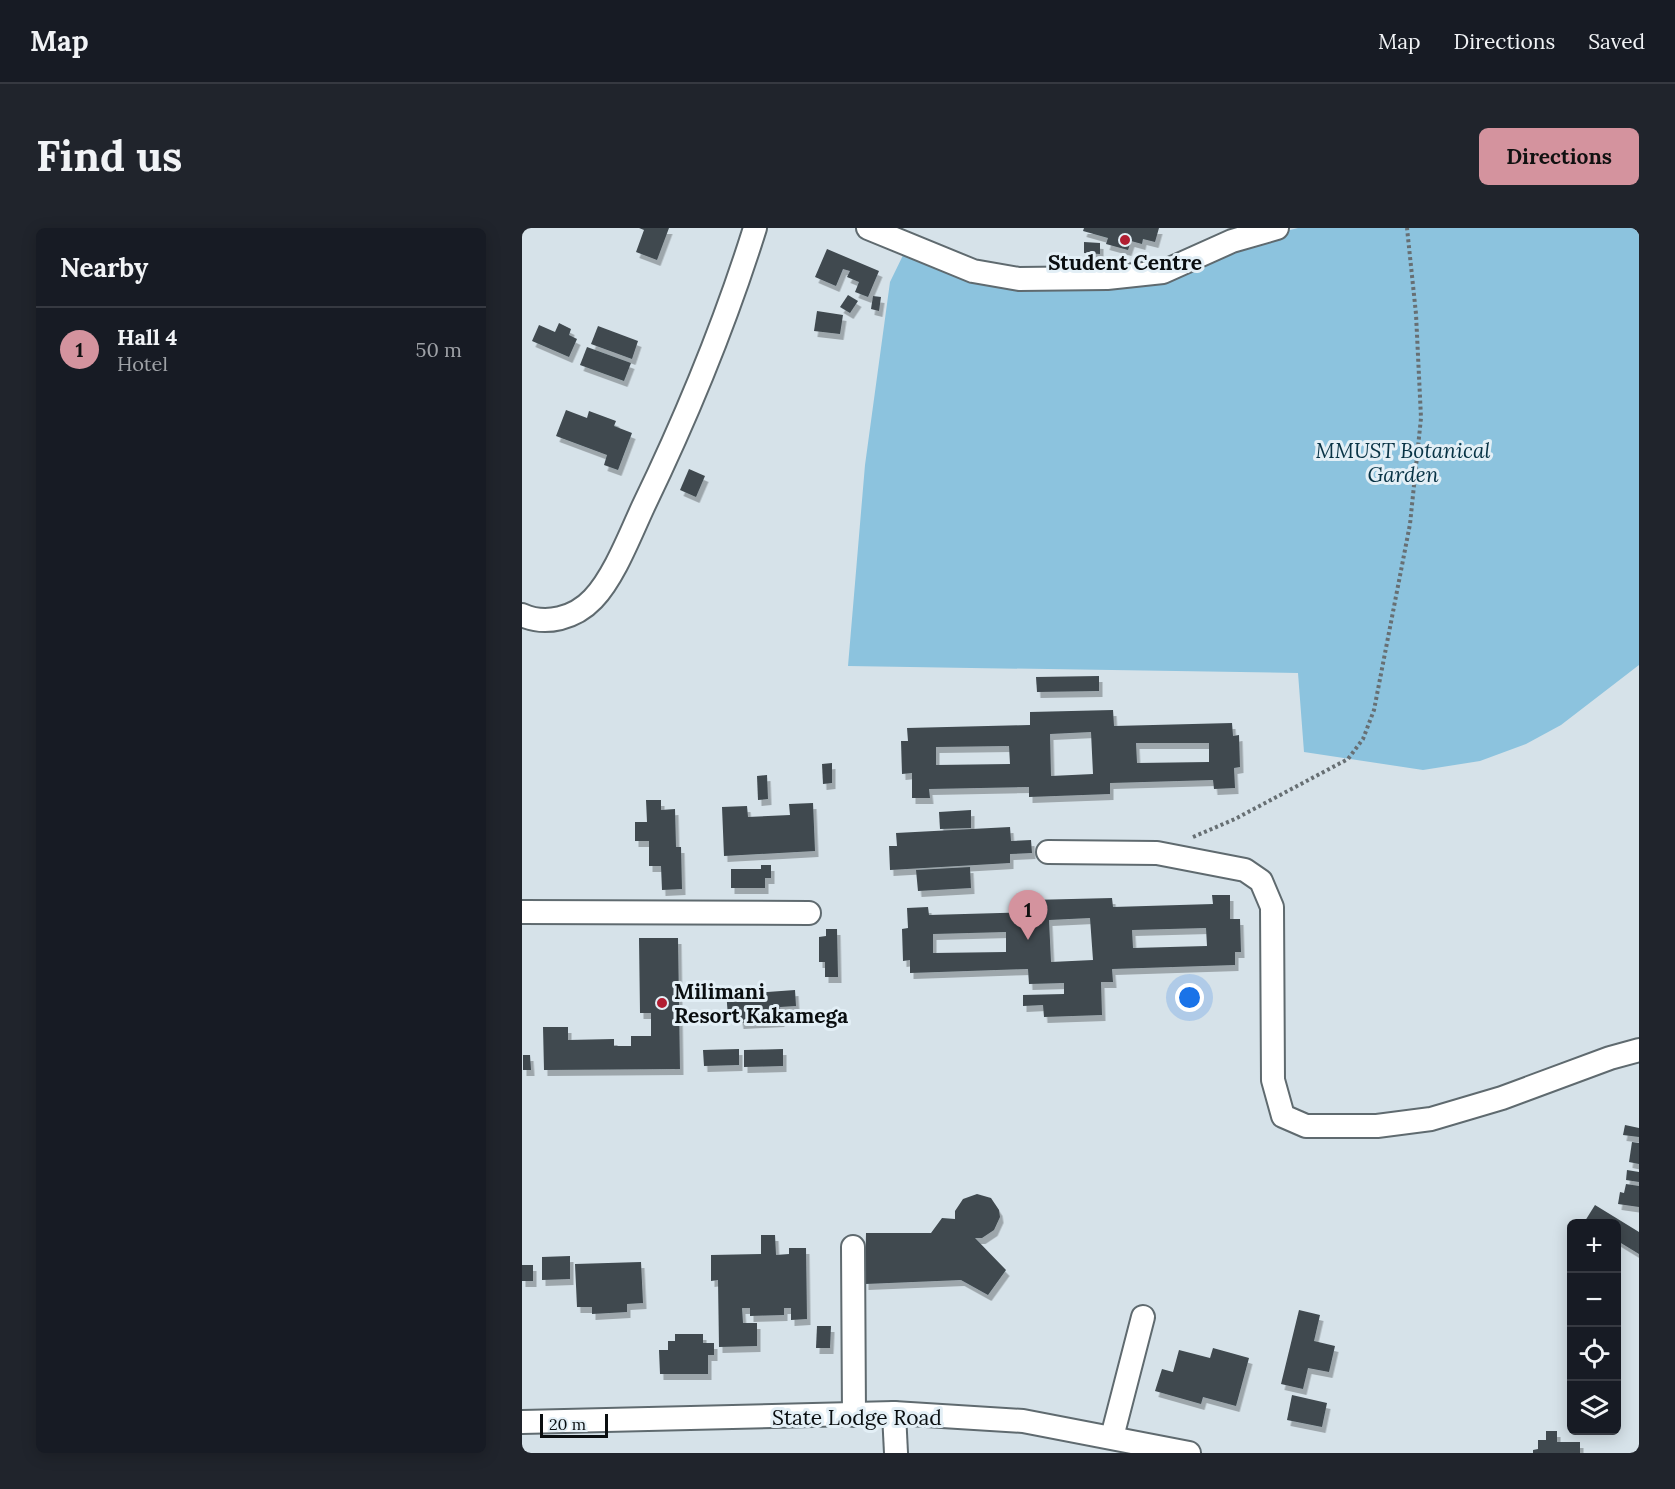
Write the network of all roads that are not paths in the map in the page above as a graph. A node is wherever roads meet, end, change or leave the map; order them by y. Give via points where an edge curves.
1 (755, 228) edge
2 (868, 228) edge
3 (1277, 228) edge
4 (522, 615) edge
5 (1048, 852) dead end
6 (522, 912) edge
7 (809, 914) dead end
8 (1639, 1050) edge
9 (853, 1247) dead end
10 (1143, 1317) dead end
11 (894, 1413) junction
12 (854, 1415) junction
13 (522, 1422) edge
14 (1112, 1437) junction
15 (896, 1453) edge
16 (1189, 1453) edge

1 - 4 street via 737,288 683,424 616,563 594,598 577,612 556,620
2 - 3 street via 973,271 1019,279 1107,278 1163,272 1232,241
5 - 8 street via 1157,853 1245,870 1261,882 1272,907 1273,1080 1283,1116 1306,1126 1377,1126 1431,1119
6 - 7 street
9 - 12 street
10 - 14 street
11 - 12 street, State Lodge Road
11 - 14 street, State Lodge Road via 1023,1420
11 - 15 street
12 - 13 street, State Lodge Road
14 - 16 street, State Lodge Road

